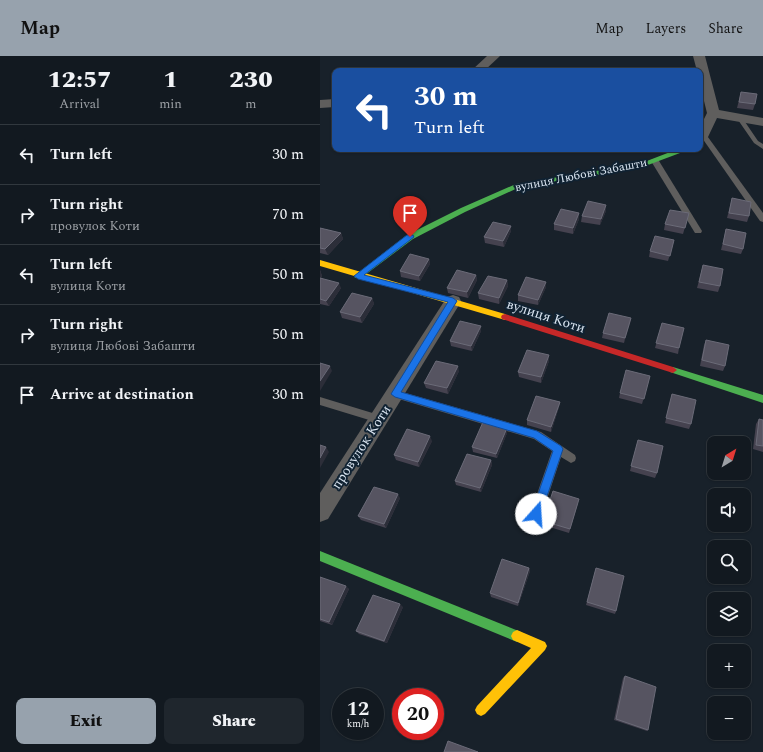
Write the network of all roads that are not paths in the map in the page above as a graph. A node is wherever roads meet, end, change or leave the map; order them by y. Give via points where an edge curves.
1 (494, 56) edge
2 (699, 56) edge
3 (480, 68) edge
4 (702, 68) edge
5 (703, 72) edge
6 (332, 102) edge
7 (320, 104) edge
8 (713, 113) junction
9 (739, 117) junction
10 (763, 122) edge
11 (703, 131) edge
12 (703, 138) edge
13 (763, 147) edge
14 (675, 152) edge
15 (654, 161) junction
16 (763, 219) edge
17 (698, 231) dead end
18 (320, 263) edge
19 (358, 276) junction
20 (453, 301) junction
21 (395, 394) junction
22 (763, 399) edge
23 (320, 401) edge
24 (379, 419) junction
25 (558, 449) junction
26 (571, 458) dead end
27 (320, 512) edge
28 (536, 514) dead end
29 (320, 556) edge
30 (481, 710) dead end

1 - 3 street
2 - 4 street
5 - 8 street
6 - 7 street
8 - 9 street
8 - 11 street
9 - 10 street
9 - 13 lane via 756,142
12 - 16 lane
14 - 15 street, вулиця Любові Забашти
15 - 17 lane
15 - 19 street, вулиця Любові Забашти via 640,166 518,184 410,237
18 - 19 street, вулиця Коти
19 - 20 street, вулиця Коти
20 - 21 street, провулок Коти
20 - 22 street, вулиця Коти
21 - 24 street, провулок Коти
21 - 25 lane via 537,435
23 - 24 lane
24 - 27 street, провулок Коти
25 - 26 lane
25 - 28 lane
29 - 30 street via 541,646

